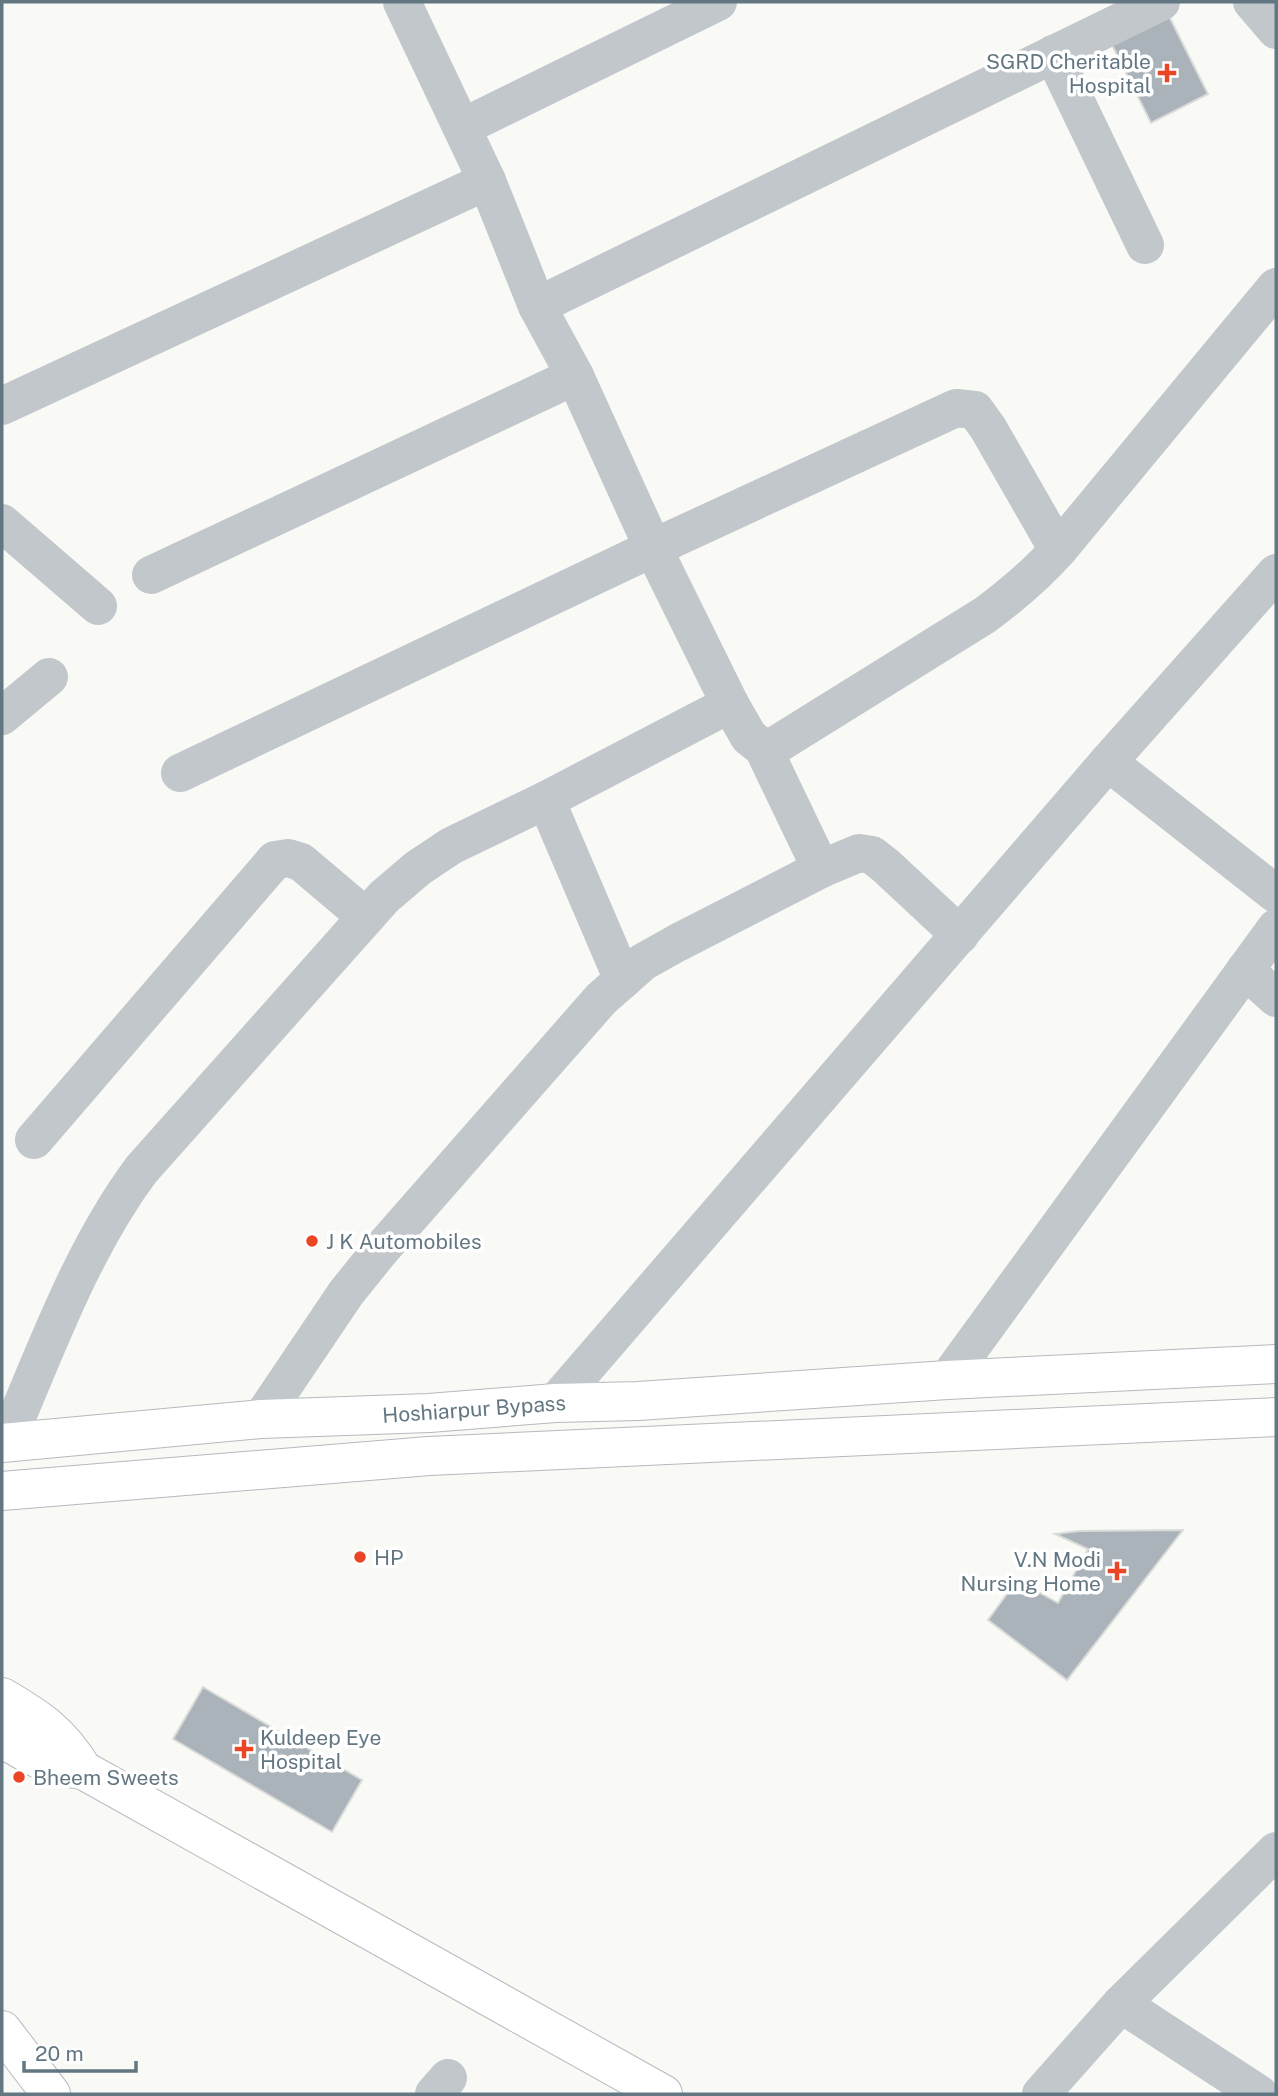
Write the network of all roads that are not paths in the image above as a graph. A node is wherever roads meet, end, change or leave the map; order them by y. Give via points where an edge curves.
1 (402, 2) edge
2 (718, 2) edge
3 (1161, 2) edge
4 (1252, 2) edge
5 (1276, 30) edge
6 (1053, 54) junction
7 (463, 127) junction
8 (487, 181) junction
9 (1144, 245) dead end
10 (1276, 287) edge
11 (537, 306) junction
12 (575, 376) junction
13 (2, 406) edge
14 (2, 523) edge
15 (653, 548) junction
16 (1058, 550) junction
17 (1276, 573) edge
18 (151, 575) dead end
19 (98, 606) dead end
20 (48, 677) dead end
21 (730, 704) junction
22 (2, 716) edge
23 (763, 748) junction
24 (1108, 762) junction
25 (180, 773) dead end
26 (546, 800) junction
27 (821, 869) junction
28 (1276, 894) edge
29 (366, 917) junction
30 (1276, 928) edge
31 (960, 934) junction
32 (1245, 970) junction
33 (622, 980) junction
34 (1276, 998) edge
35 (34, 1140) dead end
36 (1276, 1364) edge
37 (947, 1380) junction
38 (555, 1403) junction
39 (429, 1413) junction
40 (1276, 1417) edge
41 (261, 1419) junction
42 (4, 1443) edge
43 (429, 1456) junction
44 (2, 1491) edge
45 (2, 1697) edge
46 (2, 1738) edge
47 (83, 1770) junction
48 (1270, 1870) edge
49 (1121, 2004) junction
50 (2, 2030) edge
51 (51, 2094) edge
52 (663, 2094) edge
53 (1041, 2094) edge
54 (1259, 2094) edge

1 - 7 street
2 - 7 street
3 - 6 street
4 - 5 street
6 - 9 street
6 - 11 street
7 - 8 street
8 - 11 street
8 - 13 street
10 - 16 street
11 - 12 street
12 - 15 street
12 - 18 street
14 - 19 street
15 - 16 street via 956,408 975,410 988,428
15 - 21 street
15 - 25 street
16 - 23 street via 1031,579 985,615 776,745
17 - 24 street
20 - 22 street
21 - 23 street via 749,737
21 - 26 street
23 - 27 street
24 - 28 street
24 - 31 street
26 - 29 street via 451,846 418,868
26 - 33 street
27 - 31 street via 850,855 872,855
27 - 33 street via 677,943
29 - 35 street via 301,862 275,860
29 - 42 street via 119,1199
30 - 32 street
31 - 38 street
32 - 34 street
32 - 37 street
33 - 41 street via 379,1252
36 - 37 main road, Hoshiarpur Bypass
37 - 38 main road, Hoshiarpur Bypass
38 - 39 main road, Hoshiarpur Bypass
39 - 41 main road, Hoshiarpur Bypass
39 - 43 main road
40 - 43 main road
41 - 42 main road, Hoshiarpur Bypass
43 - 44 main road
45 - 47 main road via 57,1733
46 - 47 main road via 44,1763
47 - 52 main road
48 - 49 street
49 - 53 street
49 - 54 street
50 - 51 main road

